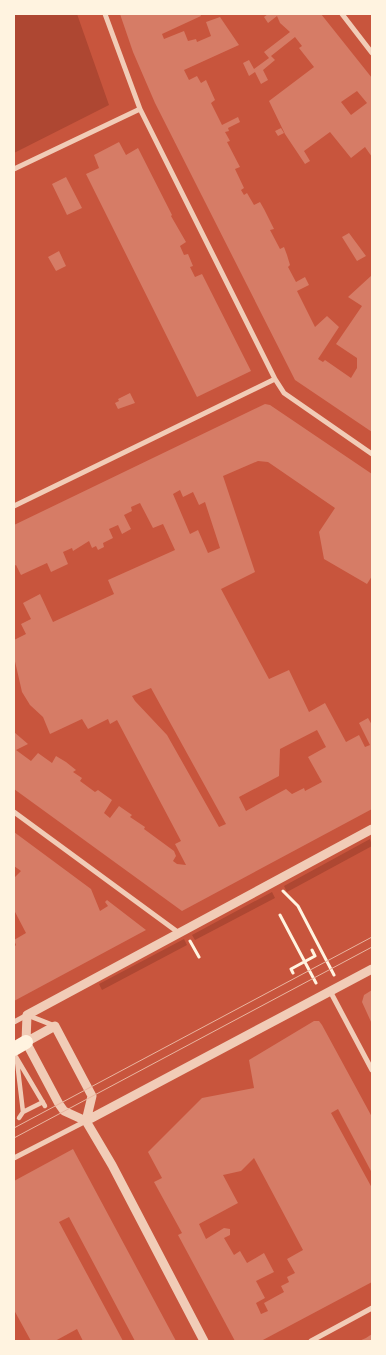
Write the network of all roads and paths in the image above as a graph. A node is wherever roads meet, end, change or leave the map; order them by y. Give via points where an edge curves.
1 (105, 14) edge
2 (342, 14) edge
3 (372, 53) edge
4 (140, 109) junction
5 (14, 169) edge
6 (275, 379) junction
7 (372, 454) edge
8 (14, 506) edge
9 (14, 812) edge
10 (372, 829) edge
11 (274, 882) junction
12 (280, 915) dead end
13 (180, 933) junction
14 (312, 950) dead end
15 (305, 962) junction
16 (372, 969) edge
17 (293, 973) dead end
18 (330, 991) junction
19 (27, 1015) junction
20 (14, 1022) edge
21 (55, 1026) junction
22 (26, 1042) junction
23 (14, 1049) edge
24 (372, 1070) edge
25 (23, 1112) junction
26 (18, 1118) dead end
27 (86, 1121) junction
28 (14, 1158) edge
29 (372, 1308) edge
30 (204, 1341) edge
31 (311, 1341) edge

1 - 4 street
2 - 3 street
4 - 5 street
4 - 6 street
6 - 7 street via 284,393
6 - 8 street
9 - 13 street
10 - 11 street
11 - 13 street
11 - 18 path via 298,906 328,962 336,980
12 - 15 path
13 - 19 street
14 - 15 path via 315,956
15 - 17 path via 291,969
15 - 18 path via 318,987
16 - 18 street
18 - 24 street
18 - 27 street
19 - 20 street
19 - 21 street
19 - 22 street
21 - 22 street
21 - 27 street via 92,1096
22 - 23 highway
22 - 27 street via 64,1111
25 - 25 street via 16,1057 44,1104
25 - 26 street
27 - 28 street
27 - 30 street
29 - 31 street

